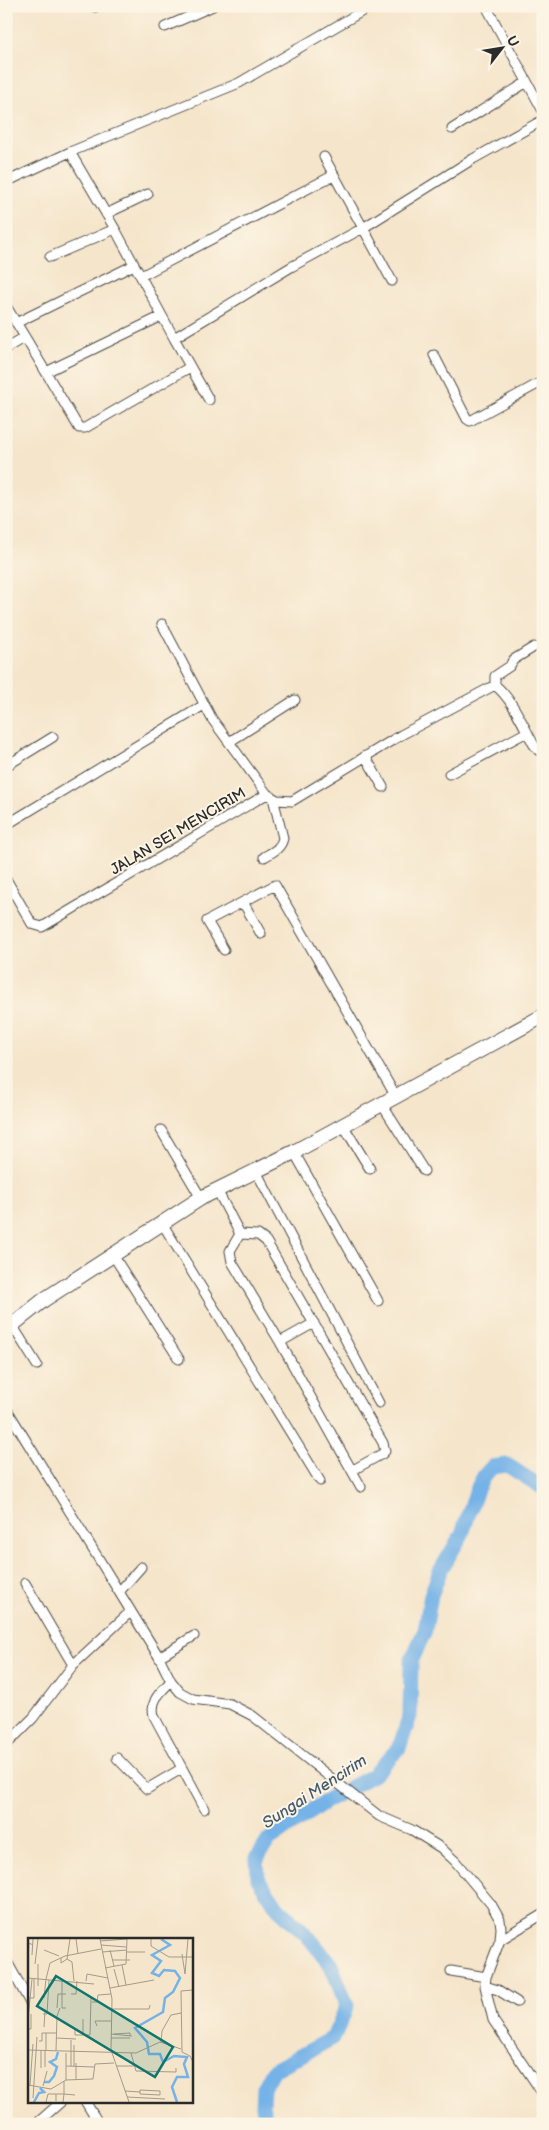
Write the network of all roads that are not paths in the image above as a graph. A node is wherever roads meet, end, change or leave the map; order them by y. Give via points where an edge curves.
1 (213, 6) edge
2 (371, 6) edge
3 (486, 6) edge
4 (165, 27) dead end
5 (527, 82) junction
6 (538, 93) edge
7 (543, 111) edge
8 (543, 120) edge
9 (452, 129) dead end
10 (70, 152) junction
11 (324, 156) dead end
12 (334, 175) junction
13 (6, 182) edge
14 (148, 194) dead end
15 (106, 214) junction
16 (363, 228) junction
17 (115, 229) junction
18 (50, 258) dead end
19 (134, 265) junction
20 (140, 276) junction
21 (392, 280) dead end
22 (6, 306) edge
23 (162, 316) junction
24 (16, 323) junction
25 (25, 337) junction
26 (174, 338) junction
27 (6, 348) edge
28 (434, 355) dead end
29 (190, 367) junction
30 (46, 372) junction
31 (543, 381) edge
32 (209, 400) dead end
33 (162, 624) dead end
34 (534, 647) dead end
35 (495, 685) junction
36 (295, 700) dead end
37 (204, 705) junction
38 (527, 732) junction
39 (53, 737) dead end
40 (228, 742) junction
41 (543, 747) edge
42 (365, 756) junction
43 (6, 766) edge
44 (450, 774) dead end
45 (383, 787) dead end
46 (270, 796) junction
47 (6, 825) edge
48 (264, 857) dead end
49 (6, 879) edge
50 (243, 902) junction
51 (261, 934) dead end
52 (224, 950) dead end
53 (543, 1016) edge
54 (395, 1095) junction
55 (381, 1102) junction
56 (342, 1125) junction
57 (161, 1130) dead end
58 (294, 1152) junction
59 (370, 1169) dead end
60 (256, 1170) junction
61 (424, 1171) dead end
62 (217, 1190) junction
63 (201, 1198) junction
64 (162, 1223) junction
65 (240, 1234) junction
66 (113, 1256) junction
67 (378, 1301) dead end
68 (314, 1323) junction
69 (9, 1327) edge
70 (280, 1342) junction
71 (179, 1359) dead end
72 (37, 1365) dead end
73 (379, 1403) dead end
74 (6, 1408) edge
75 (353, 1470) junction
76 (320, 1481) dead end
77 (361, 1487) dead end
78 (141, 1567) dead end
79 (25, 1583) dead end
80 (119, 1592) junction
81 (130, 1612) junction
82 (194, 1636) dead end
83 (159, 1657) junction
84 (73, 1665) junction
85 (171, 1681) junction
86 (6, 1745) edge
87 (118, 1758) dead end
88 (182, 1769) junction
89 (204, 1808) dead end
90 (543, 1914) edge
91 (500, 1940) junction
92 (6, 1960) edge
93 (451, 1971) dead end
94 (9, 1974) edge
95 (486, 1982) junction
96 (28, 2000) edge
97 (517, 2002) dead end
98 (543, 2094) edge
99 (61, 2102) edge
100 (86, 2102) edge
101 (36, 2124) edge
102 (99, 2124) edge

1 - 4 street
2 - 10 street via 239,82
3 - 5 street
5 - 6 street
5 - 9 street
6 - 7 street
8 - 16 street via 473,159
10 - 13 street
10 - 15 street
11 - 12 street
12 - 16 street
12 - 20 street
14 - 15 street
15 - 17 street
16 - 21 street
16 - 26 street via 291,267
17 - 18 street
17 - 19 street
19 - 20 street
19 - 24 street
20 - 23 street
22 - 24 street
23 - 26 street
23 - 30 street
24 - 25 street
25 - 27 street
25 - 30 street
26 - 29 street
28 - 31 street via 466,419 470,421
29 - 30 street via 85,428 79,428
29 - 32 street
33 - 37 street
34 - 35 street via 495,676
35 - 38 street via 503,692
35 - 42 street
36 - 40 street
37 - 40 street
37 - 47 street
38 - 41 street via 538,750
38 - 44 street
39 - 43 street
40 - 46 street
42 - 45 street
42 - 46 street via 292,801
46 - 48 street via 282,844
46 - 49 street, JALAN SEI MENCIRIM via 41,928 32,924
50 - 51 street
50 - 52 street via 207,921
50 - 54 street via 275,885
53 - 54 main road
54 - 55 main road
55 - 56 main road
55 - 61 street
56 - 58 main road
56 - 59 street
57 - 63 street
58 - 60 main road
58 - 67 street
60 - 62 main road
60 - 73 street
62 - 63 main road
62 - 65 street
63 - 64 main road
64 - 66 main road
64 - 76 street
65 - 68 street via 258,1235 266,1241
65 - 70 street via 230,1251 232,1262
66 - 69 main road via 45,1299
66 - 71 street
68 - 70 street
68 - 75 street via 385,1447 382,1454
69 - 72 street
70 - 75 street
74 - 80 street
75 - 77 street
78 - 80 street
79 - 84 street
80 - 81 street
81 - 83 street
81 - 84 street
82 - 83 street
83 - 85 street
84 - 86 street via 33,1718
85 - 88 street via 156,1697 152,1708
85 - 91 street via 188,1697 243,1709 379,1816 428,1838 455,1861 497,1912
87 - 88 street via 147,1789
88 - 89 street
90 - 91 street
91 - 95 street
92 - 94 street
93 - 95 street
94 - 96 street
95 - 97 street
95 - 98 street via 493,2020
99 - 101 street
100 - 102 street

